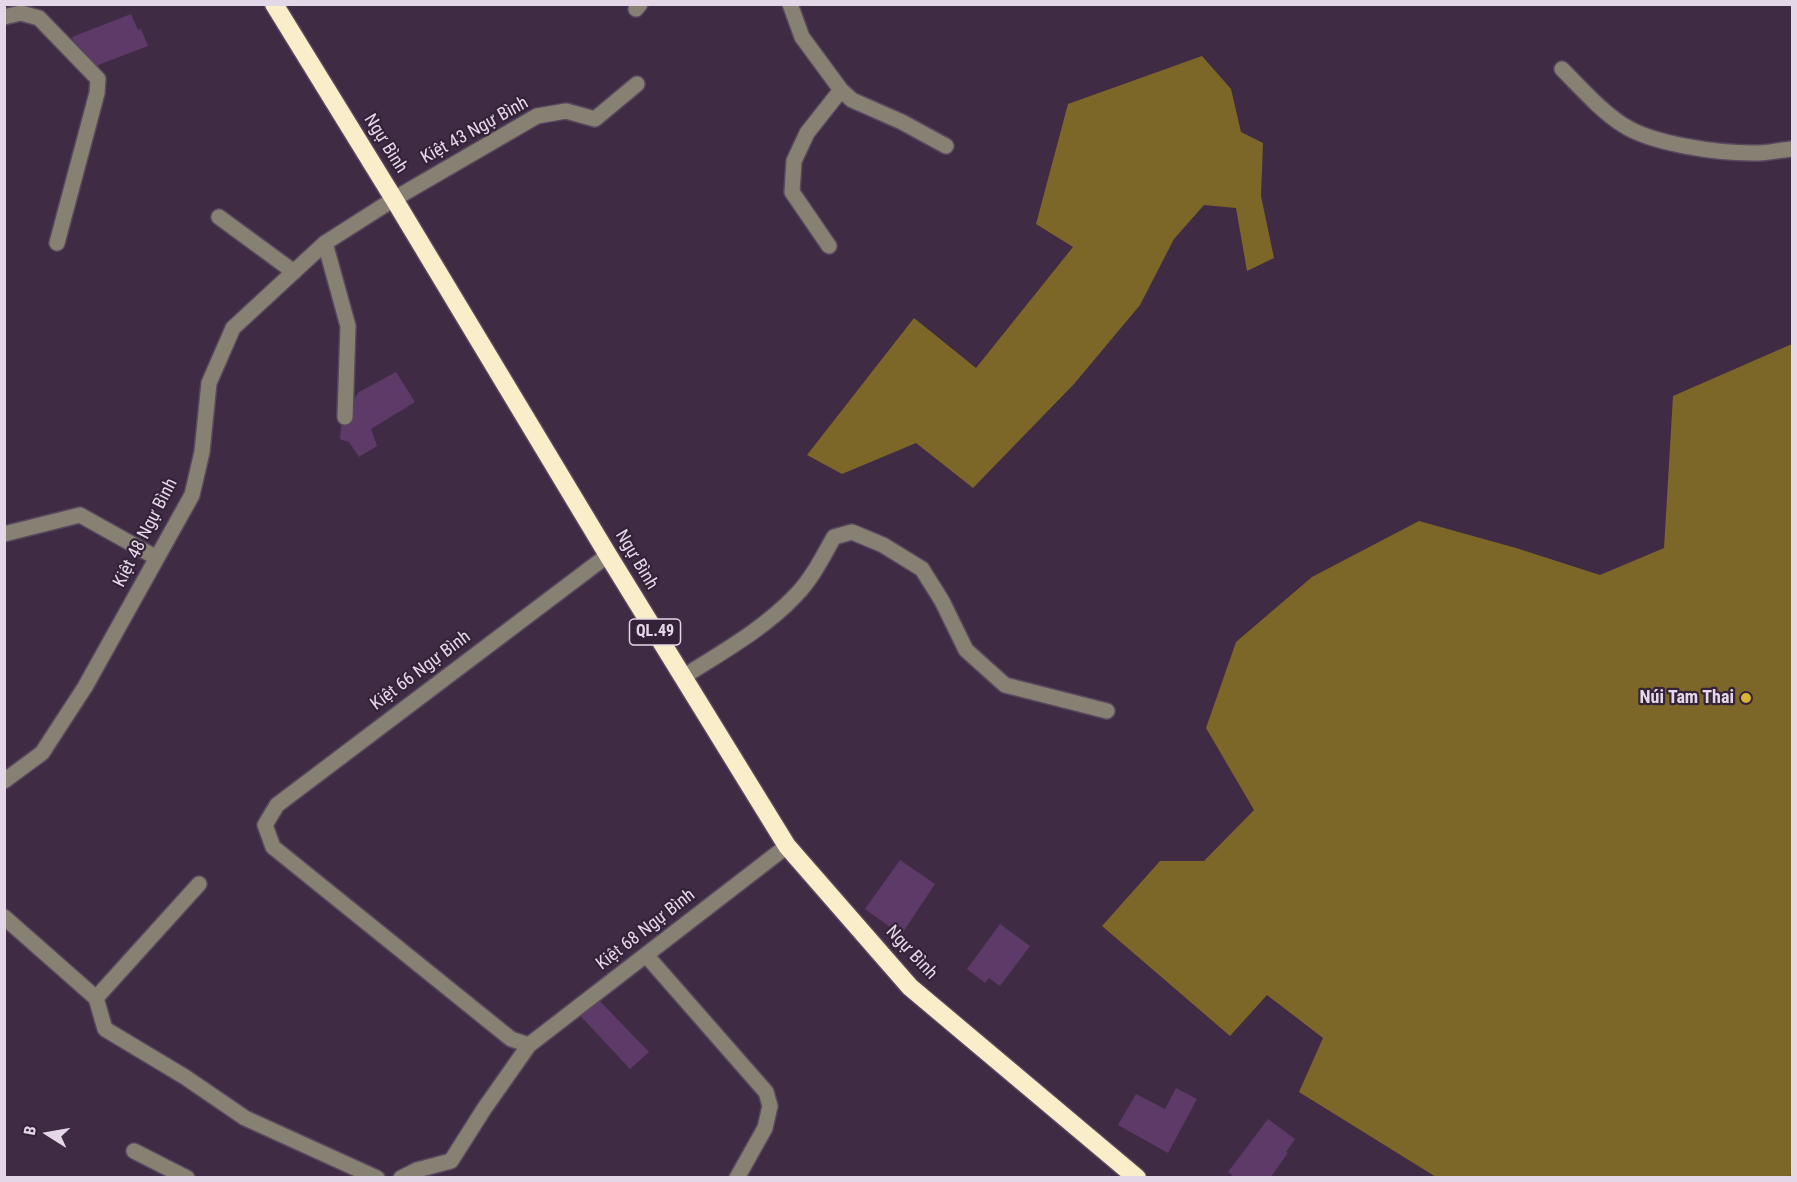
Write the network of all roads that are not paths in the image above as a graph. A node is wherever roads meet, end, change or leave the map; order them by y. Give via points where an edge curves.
1 (274, 4) edge
2 (790, 4) edge
3 (4, 17) edge
4 (1562, 69) dead end
5 (638, 84) dead end
6 (841, 90) junction
7 (946, 146) dead end
8 (1792, 149) edge
9 (394, 199) junction
10 (219, 217) dead end
11 (57, 243) dead end
12 (325, 243) junction
13 (829, 246) dead end
14 (294, 272) junction
15 (345, 417) dead end
16 (4, 534) edge
17 (608, 555) junction
18 (157, 558) junction
19 (683, 677) junction
20 (1107, 711) dead end
21 (4, 781) edge
22 (787, 846) junction
23 (199, 884) dead end
24 (4, 917) edge
25 (646, 955) junction
26 (96, 998) junction
27 (530, 1045) junction
28 (134, 1151) dead end
29 (187, 1178) edge
30 (377, 1178) edge
31 (401, 1178) edge
32 (737, 1178) edge
33 (1137, 1178) edge

1 - 9 highway, Ngự Bình / QL.49
2 - 6 street via 802,37
3 - 11 street via 21,13 39,18 98,79
4 - 8 street via 1624,126 1649,136 1680,145 1753,154
5 - 9 street, Kiệt 43 Ngự Bình via 595,119 566,111 537,116
6 - 7 street via 852,100
6 - 13 street via 807,134 794,161 792,192
9 - 12 street, Kiệt 48 Ngự Bình
9 - 17 highway, Ngự Bình / QL.49
10 - 14 street
12 - 14 street, Kiệt 48 Ngự Bình
12 - 15 street via 348,326
14 - 18 street, Kiệt 48 Ngự Bình via 233,328 209,383 202,452 192,495
16 - 18 street via 80,515
17 - 19 highway, Ngự Bình / QL.49
17 - 27 street, Kiệt 66 Ngự Bình via 277,805 265,825 273,847 511,1039
18 - 21 street, Kiệt 48 Ngự Bình via 85,687 42,753
19 - 20 street via 781,610 798,594 834,537 852,532 884,545 922,569 966,650 1005,685
19 - 22 highway, Ngự Bình / QL.49
22 - 25 street, Kiệt 68 Ngự Bình
22 - 33 highway, Ngự Bình / QL.49 via 910,987
23 - 26 street
24 - 26 street
25 - 27 street, Kiệt 68 Ngự Bình
25 - 32 street via 766,1092 770,1106 765,1128
26 - 30 street via 105,1029 245,1118
27 - 31 street, Kiệt 68 Ngự Bình via 452,1161
28 - 29 street

